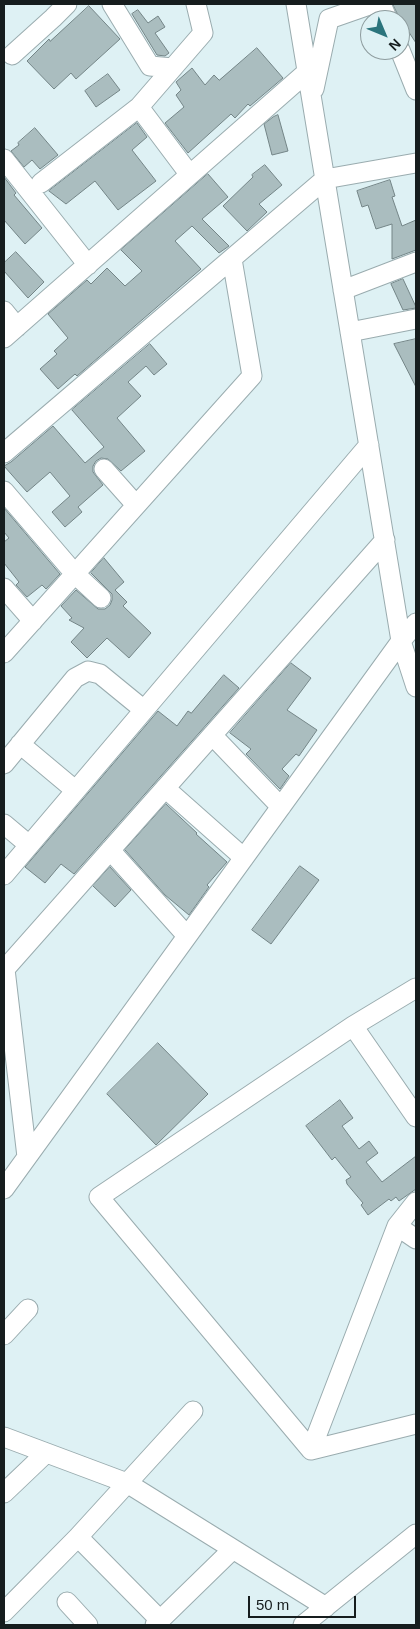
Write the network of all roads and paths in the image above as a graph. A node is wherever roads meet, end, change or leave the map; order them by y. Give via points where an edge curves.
1 (67, 4) edge
2 (112, 4) edge
3 (196, 4) edge
4 (296, 4) edge
5 (372, 4) edge
6 (6, 53) edge
7 (404, 60) edge
8 (307, 72) junction
9 (168, 73) junction
10 (416, 90) edge
11 (312, 99) junction
12 (139, 107) junction
13 (4, 159) edge
14 (416, 163) edge
15 (190, 175) junction
16 (325, 179) junction
17 (41, 183) dead end
18 (232, 259) junction
19 (416, 262) edge
20 (88, 265) junction
21 (343, 290) junction
22 (4, 311) edge
23 (416, 319) edge
24 (350, 332) junction
25 (10, 333) edge
26 (369, 445) junction
27 (4, 453) edge
28 (104, 469) dead end
29 (4, 491) edge
30 (136, 505) junction
31 (384, 540) junction
32 (75, 574) junction
33 (4, 588) edge
34 (101, 598) dead end
35 (33, 621) junction
36 (416, 623) edge
37 (401, 641) junction
38 (4, 653) edge
39 (416, 687) edge
40 (144, 710) junction
41 (212, 735) junction
42 (20, 744) junction
43 (4, 764) edge
44 (165, 788) junction
45 (75, 790) junction
46 (281, 807) junction
47 (4, 824) edge
48 (29, 845) junction
49 (110, 850) junction
50 (244, 858) junction
51 (4, 875) edge
52 (187, 936) junction
53 (416, 988) edge
54 (353, 1026) junction
55 (416, 1117) edge
56 (27, 1157) junction
57 (4, 1189) edge
58 (416, 1202) edge
59 (397, 1226) junction
60 (416, 1239) edge
61 (28, 1309) dead end
62 (4, 1335) edge
63 (193, 1411) dead end
64 (416, 1424) edge
65 (4, 1437) edge
66 (311, 1450) junction
67 (46, 1453) junction
68 (127, 1484) junction
69 (4, 1493) edge
70 (78, 1537) junction
71 (415, 1538) edge
72 (233, 1549) junction
73 (67, 1602) dead end
74 (326, 1607) junction
75 (4, 1612) edge
76 (158, 1623) edge
77 (88, 1625) edge
78 (303, 1625) edge

1 - 6 street
2 - 9 street via 150,66
3 - 9 street via 203,33
4 - 8 street
5 - 11 street via 330,19
7 - 10 street
8 - 11 street
8 - 15 street
9 - 12 street
11 - 16 street
12 - 15 street
12 - 17 street
13 - 20 street
14 - 16 street
15 - 20 street
16 - 18 street
16 - 21 street
18 - 27 street
18 - 30 street via 252,376
19 - 21 street
20 - 25 street
21 - 24 street
22 - 25 street
23 - 24 street
24 - 26 street
26 - 31 street
26 - 40 street
28 - 30 street
29 - 32 street
30 - 32 street
31 - 37 street
31 - 41 street
32 - 34 street
32 - 35 street
33 - 35 street
35 - 38 street
36 - 37 street
37 - 39 street
37 - 46 street
40 - 42 street via 100,674 88,671 75,678
40 - 45 street
41 - 44 street
41 - 46 street
42 - 43 street
42 - 45 street
44 - 49 street
44 - 50 street
45 - 48 street
46 - 50 street
47 - 48 street
48 - 51 street
49 - 52 street
49 - 56 street via 5,969
50 - 52 street
52 - 56 street
53 - 54 street
54 - 55 street
54 - 66 street via 99,1197
56 - 57 street
58 - 59 street
59 - 60 street
59 - 66 street
61 - 62 street
63 - 68 street
64 - 66 street
65 - 67 street
67 - 68 street
67 - 69 street
68 - 70 street
68 - 72 street
70 - 75 street
70 - 76 street
71 - 74 street
72 - 74 street
72 - 76 street
73 - 77 street
74 - 78 street

